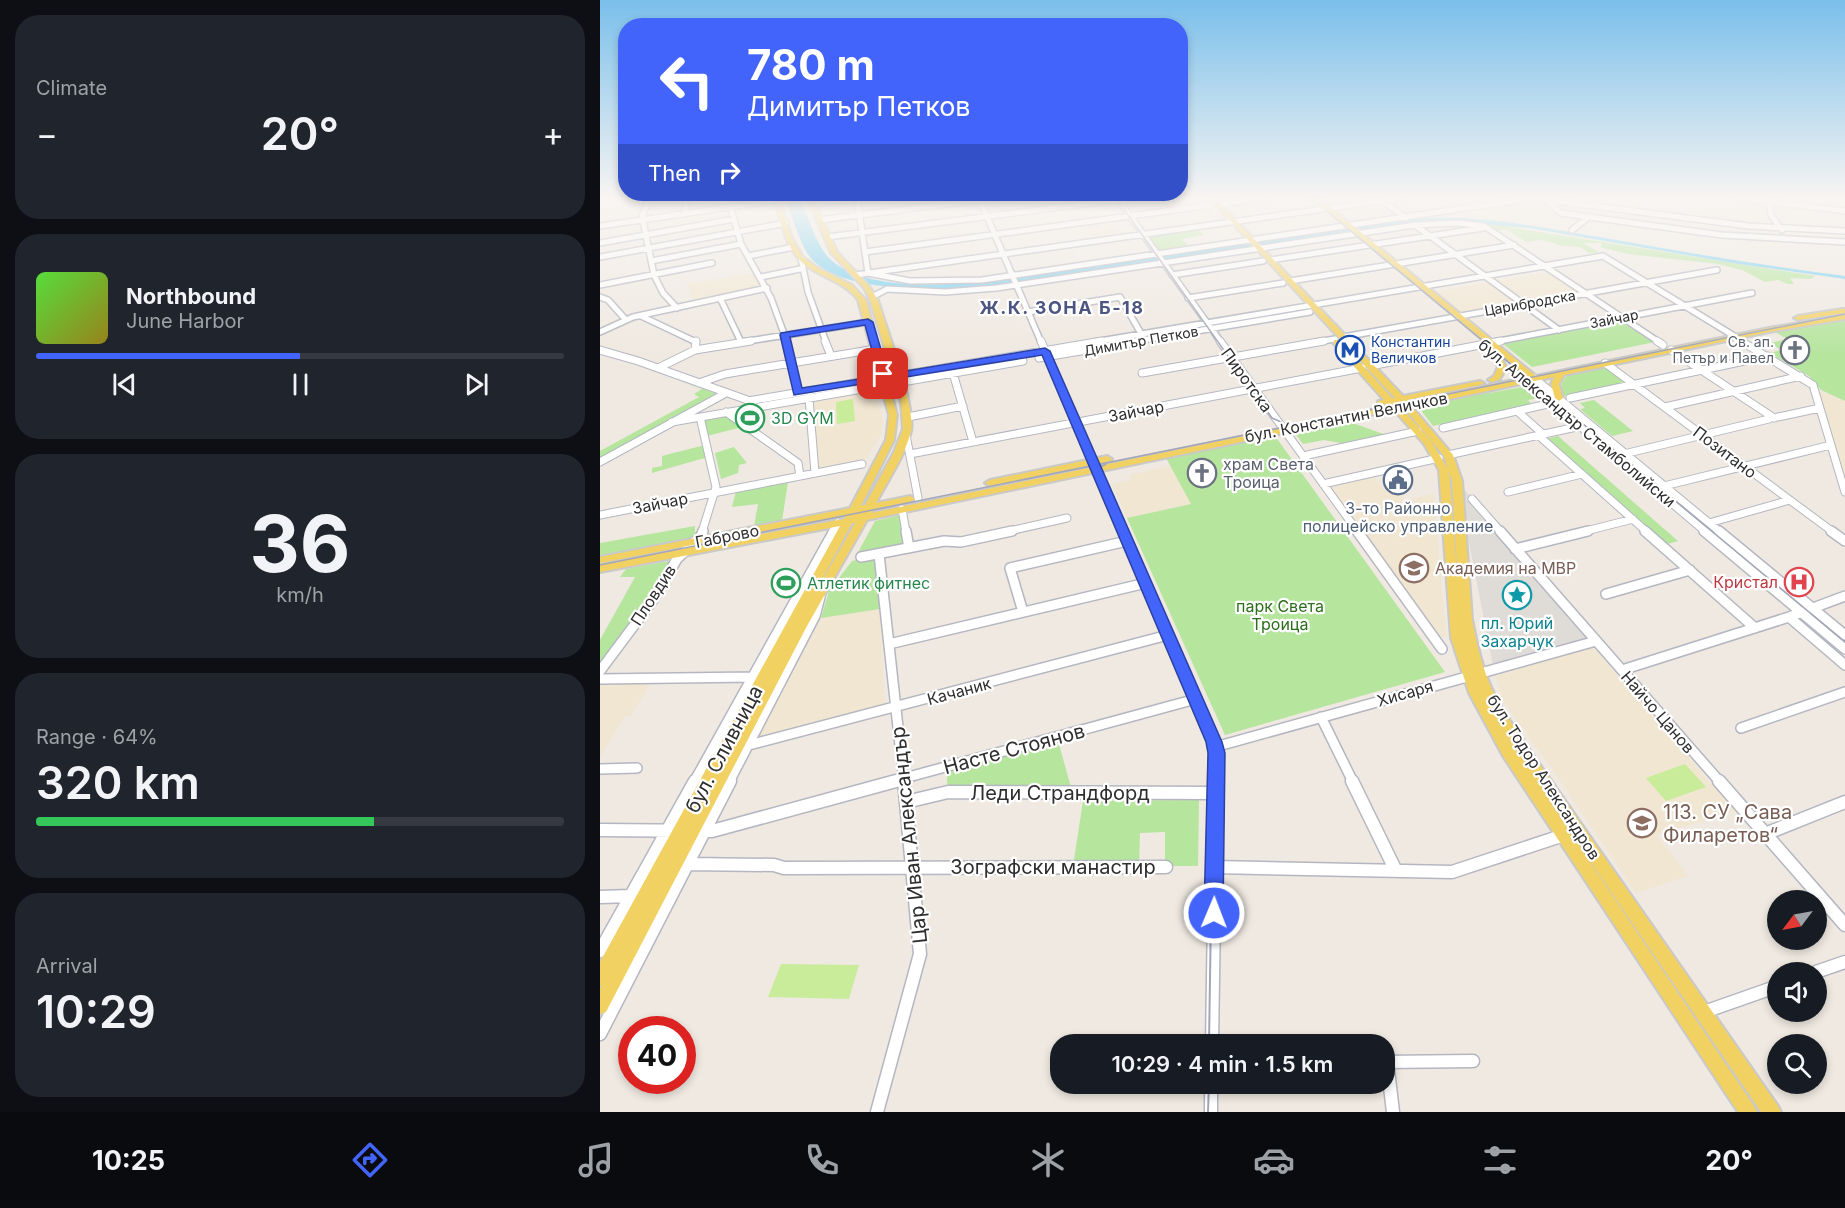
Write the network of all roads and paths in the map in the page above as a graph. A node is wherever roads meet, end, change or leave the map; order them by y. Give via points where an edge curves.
1 (648, 249) edge
2 (643, 250) edge
3 (710, 250) edge
4 (744, 250) edge
5 (779, 250) edge
6 (796, 250) edge
7 (833, 250) edge
8 (880, 250) edge
9 (1001, 250) edge
10 (1033, 250) edge
11 (1154, 250) edge
12 (1207, 250) edge
13 (1227, 250) edge
14 (1258, 250) edge
15 (1335, 250) edge
16 (1374, 250) edge
17 (1449, 250) edge
18 (1486, 250) edge
19 (1521, 250) edge
20 (865, 252) joint
21 (1003, 254) junction
22 (1158, 255) junction
23 (1456, 255) junction
24 (748, 256) junction
25 (600, 257) edge
26 (801, 258) junction
27 (1267, 260) junction
28 (1610, 260) junction
29 (651, 261) junction
30 (1163, 262) junction
31 (712, 263) dead end
32 (1393, 265) junction
33 (1544, 266) junction
34 (800, 269) junction
35 (1550, 270) junction
36 (1717, 270) dead end
37 (866, 273) junction
38 (654, 275) junction
39 (855, 275) junction
40 (1172, 275) junction
41 (1485, 276) junction
42 (761, 277) junction
43 (1014, 280) junction
44 (1491, 280) junction
45 (1287, 282) junction
46 (1646, 282) junction
47 (600, 285) edge
48 (767, 288) junction
49 (1422, 289) junction
50 (1585, 293) junction
51 (1752, 293) dead end
52 (600, 297) edge
53 (872, 297) junction
54 (720, 298) junction
55 (1188, 298) junction
56 (1524, 304) junction
57 (1684, 306) junction
58 (677, 308) junction
59 (1311, 309) junction
60 (1845, 310) edge
61 (1028, 312) junction
62 (641, 316) junction
63 (1455, 317) junction
64 (1621, 317) junction
65 (1845, 317) edge
66 (626, 320) junction
67 (868, 322) junction
68 (1208, 326) junction
69 (821, 329) junction
70 (1559, 330) junction
71 (600, 332) edge
72 (1732, 334) junction
73 (784, 335) junction
74 (1143, 337) junction
75 (1339, 338) junction
76 (741, 342) junction
77 (1492, 343) junction
78 (1483, 344) junction
79 (1667, 347) junction
80 (876, 349) junction
81 (600, 350) edge
82 (695, 350) junction
83 (1047, 354) junction
84 (1496, 355) junction
85 (831, 356) junction
86 (1768, 356) junction
87 (1231, 357) junction
88 (790, 363) junction
89 (1605, 363) junction
90 (1366, 367) junction
91 (658, 368) junction
92 (1703, 371) junction
93 (1561, 372) junction
94 (953, 373) junction
95 (1142, 373) dead end
96 (1527, 376) junction
97 (1801, 376) junction
98 (898, 379) junction
99 (1492, 380) junction
100 (885, 381) junction
101 (699, 383) junction
102 (1635, 385) junction
103 (1253, 388) junction
104 (798, 392) junction
105 (1733, 392) junction
106 (726, 393) junction
107 (809, 398) junction
108 (1570, 398) dead end
109 (1555, 400) junction
110 (748, 401) junction
111 (1398, 403) junction
112 (771, 405) junction
113 (963, 406) junction
114 (1665, 407) junction
115 (1820, 408) junction
116 (1517, 411) junction
117 (726, 412) junction
118 (700, 417) junction
119 (908, 417) junction
120 (1774, 418) junction
121 (672, 422) junction
122 (1076, 422) junction
123 (1581, 426) junction
124 (1281, 427) junction
125 (1443, 428) dead end
126 (1418, 431) junction
127 (1541, 434) junction
128 (906, 435) junction
129 (1702, 435) junction
130 (973, 442) junction
131 (1831, 445) junction
132 (910, 454) junction
133 (1624, 454) junction
134 (1303, 456) junction
135 (1443, 457) junction
136 (600, 462) edge
137 (862, 464) dead end
138 (1095, 465) junction
139 (1744, 466) junction
140 (815, 473) junction
141 (1582, 474) junction
142 (800, 476) junction
143 (1323, 484) junction
144 (1664, 486) junction
145 (1508, 492) dead end
146 (1845, 492) edge
147 (715, 493) junction
148 (918, 498) junction
149 (1472, 499) dead end
150 (1790, 500) junction
151 (902, 508) junction
152 (867, 512) junction
153 (600, 515) edge
154 (1067, 518) dead end
155 (1633, 519) junction
156 (843, 521) junction
157 (1709, 524) junction
158 (1127, 541) junction
159 (1845, 541) edge
160 (696, 542) junction
161 (909, 548) junction
162 (1515, 549) junction
163 (683, 552) junction
164 (879, 554) junction
165 (861, 557) dead end
166 (600, 560) edge
167 (600, 568) edge
168 (1690, 570) junction
169 (1146, 583) junction
170 (821, 591) junction
171 (1605, 594) dead end
172 (1845, 596) edge
173 (1813, 608) junction
174 (1023, 612) junction
175 (1802, 612) junction
176 (1789, 617) junction
177 (1755, 628) junction
178 (1168, 635) junction
179 (1845, 635) edge
180 (1596, 641) junction
181 (889, 644) junction
182 (1845, 648) edge
183 (1442, 649) dead end
184 (1845, 665) edge
185 (1622, 670) junction
186 (600, 671) edge
187 (1474, 674) junction
188 (753, 677) junction
189 (600, 679) edge
190 (1845, 692) edge
191 (1196, 699) junction
192 (896, 707) junction
193 (1321, 717) junction
194 (1741, 728) dead end
195 (749, 745) junction
196 (1215, 747) junction
197 (637, 768) dead end
198 (600, 769) edge
199 (904, 778) junction
200 (1215, 793) junction
201 (906, 802) junction
202 (1845, 802) edge
203 (600, 830) edge
204 (686, 831) junction
205 (1765, 834) junction
206 (1564, 835) junction
207 (688, 864) junction
208 (1166, 867) dead end
209 (1214, 867) junction
210 (914, 868) junction
211 (1396, 871) junction
212 (631, 896) junction
213 (600, 897) edge
214 (1845, 925) edge
215 (600, 951) edge
216 (1845, 962) edge
217 (1827, 968) edge
218 (600, 978) edge
219 (1767, 990) edge
220 (600, 1006) edge
221 (1704, 1012) junction
222 (600, 1034) edge
223 (1212, 1034) edge
224 (1473, 1061) dead end
225 (1395, 1062) edge
226 (1211, 1094) edge
227 (1390, 1094) edge
228 (877, 1112) edge
229 (1211, 1112) edge
230 (1393, 1112) edge
231 (1748, 1112) edge
232 (1772, 1112) edge

1 - 29 street
2 - 25 street
3 - 29 street
4 - 24 street
5 - 24 street
6 - 26 main road, бул. Сливница
7 - 39 main road, бул. Сливница
8 - 20 street
9 - 21 street
10 - 21 street
11 - 22 street, Пиротска
12 - 22 street
13 - 30 street
14 - 27 main road, бул. Тодор Александров
15 - 27 street
16 - 32 main road, бул. Александър Стамболийски
17 - 23 street
18 - 23 street
19 - 33 street
20 - 37 street
21 - 37 street
21 - 43 street
22 - 30 street, Пиротска
22 - 43 street
23 - 32 street
23 - 41 street
24 - 42 street
26 - 34 street
26 - 67 main road, бул. Сливница via 858,294
27 - 40 street
27 - 45 main road, бул. Тодор Александров
28 - 33 street, Димитър Петков via 1603,256
28 - 35 street, Димитър Петков
28 - 46 street
29 - 38 street
30 - 40 street, Пиротска
30 - 43 street
31 - 38 street
32 - 45 street
32 - 49 main road, бул. Александър Стамболийски
33 - 35 street
33 - 41 street, Димитър Петков
34 - 42 street
34 - 69 street
35 - 44 street, Димитър Петков
35 - 50 street
36 - 46 street, Царибродска
37 - 39 street
37 - 43 street via 937,282
38 - 47 street
38 - 58 street
39 - 53 main road, бул. Сливница
40 - 55 street, Пиротска
41 - 44 street
41 - 49 street, Димитър Петков
42 - 48 street
43 - 53 street via 954,291 887,289
43 - 61 street
44 - 49 street, Димитър Петков
44 - 56 street
45 - 55 street
45 - 59 main road, бул. Тодор Александров
46 - 50 street, Царибродска
46 - 57 street
48 - 54 street
48 - 73 street
49 - 59 street, Димитър Петков
49 - 63 main road, бул. Александър Стамболийски
50 - 56 street, Царибродска
50 - 64 street
51 - 57 street, Зайчар
52 - 66 street via 608,300
53 - 98 main road, бул. Сливница
54 - 58 street
54 - 76 street
55 - 68 street, Пиротска
56 - 63 street, Царибродска
56 - 70 street
57 - 64 street, Зайчар
57 - 72 street
58 - 62 street
59 - 68 street, Димитър Петков
59 - 75 main road, бул. Тодор Александров
60 - 72 main road, бул. Константин Величков via 1820,312
61 - 74 street via 1120,297
61 - 83 street
62 - 66 street
62 - 82 street via 696,341
63 - 75 street, Царибродска
63 - 77 main road, бул. Александър Стамболийски
63 - 78 main road, бул. Александър Стамболийски
64 - 70 street, Зайчар
64 - 79 street
65 - 72 main road, бул. Константин Величков
66 - 71 street
67 - 69 street
67 - 80 main road, бул. Сливница
68 - 74 street, Димитър Петков
68 - 87 street, Пиротска
69 - 73 street
69 - 85 street
70 - 77 street, Зайчар
72 - 79 main road, бул. Константин Величков
72 - 86 street
73 - 76 street
73 - 88 street
74 - 83 street, Димитър Петков
75 - 87 street, Царибродска
75 - 90 main road, бул. Тодор Александров
76 - 82 street
77 - 78 street, Зайчар
77 - 96 main road, бул. Александър Стамболийски
78 - 84 main road, бул. Александър Стамболийски
78 - 90 street, Зайчар
79 - 89 main road, бул. Константин Величков
79 - 92 street
79 - 96 main road, бул. Константин Величков
80 - 85 street
80 - 100 main road, бул. Сливница
81 - 91 street
82 - 91 street
83 - 94 street, Димитър Петков
83 - 98 street, Димитър Петков
83 - 122 street
84 - 96 main road, бул. Александър Стамболийски
84 - 99 main road via 1502,367
85 - 88 street
86 - 92 street
86 - 97 street
87 - 95 street, Царибродска
87 - 103 street, Пиротска
88 - 101 street via 725,374
88 - 104 street
89 - 93 main road, бул. Константин Величков
89 - 102 street, Позитано
90 - 103 street, Зайчар
90 - 111 main road, бул. Тодор Александров
91 - 101 street
92 - 102 street
92 - 105 street
93 - 96 main road, бул. Константин Величков
93 - 109 main road via 1555,384
94 - 98 street, Димитър Петков
94 - 113 street
96 - 99 main road, бул. Константин Величков
96 - 109 street, бул. Александър Стамболийски
96 - 111 main road, бул. Константин Величков
97 - 105 street
97 - 115 street via 1815,389
98 - 100 street, Димитър Петков
98 - 119 main road, бул. Сливница
99 - 111 main road, бул. Константин Величков
100 - 104 street, Димитър Петков
100 - 107 street, Димитър Петков
100 - 156 main road, бул. Сливница via 893,419 890,440
101 - 106 street
102 - 108 street
102 - 114 street, Позитано
103 - 122 street, Зайчар
103 - 124 street, Пиротска
104 - 110 street, Димитър Петков
105 - 114 street
105 - 120 street
106 - 110 street
106 - 121 street
107 - 112 street, Димитър Петков
107 - 140 street
109 - 116 street
109 - 123 street, бул. Александър Стамболийски
109 - 133 street, бул. Александър Стамболийски
110 - 112 street
111 - 124 main road, бул. Константин Величков
111 - 126 main road, бул. Тодор Александров
111 - 135 main road, бул. Тодор Александров
112 - 117 street, Димитър Петков
113 - 119 street
113 - 130 street
114 - 129 street, Позитано
115 - 120 street
115 - 131 street
116 - 125 street
116 - 127 street
117 - 118 street, Димитър Петков
117 - 142 street via 798,463
118 - 121 street, Димитър Петков
118 - 147 street, Пловдив
119 - 128 main road, бул. Сливница
120 - 129 street
121 - 136 street
122 - 130 street, Зайчар
122 - 138 street
123 - 127 street
123 - 175 street, бул. Александър Стамболийски
124 - 134 street, Пиротска
124 - 138 main road, бул. Константин Величков
126 - 134 street
126 - 135 main road, бул. Тодор Александров
127 - 135 street
127 - 141 street
128 - 132 street
128 - 152 main road, бул. Сливница
129 - 133 street
129 - 139 street, Позитано
130 - 132 street, Зайчар
131 - 139 street
131 - 146 street
132 - 148 street
133 - 144 street, бул. Александър Стамболийски
134 - 143 street, Пиротска
135 - 143 street
135 - 187 main road, бул. Тодор Александров via 1455,627
137 - 140 street, Зайчар
138 - 148 main road, бул. Константин Величков
138 - 151 main road, бул. Константин Величков
138 - 158 street
139 - 144 street
139 - 150 street, Позитано
140 - 142 street, Зайчар
141 - 145 street
141 - 155 street
142 - 147 street, Зайчар
143 - 183 street, Пиротска
144 - 157 street, бул. Александър Стамболийски
147 - 153 street, Зайчар
147 - 160 street, Пловдив
148 - 152 main road, бул. Константин Величков
149 - 162 street, Найчо Цанов
150 - 157 street
150 - 159 street, Позитано
151 - 152 main road, бул. Константин Величков
151 - 161 street
152 - 156 main road, бул. Константин Величков
152 - 170 main road, бул. Сливница
154 - 161 street via 961,542
155 - 162 street
155 - 168 street
156 - 160 main road, Габрово
156 - 163 main road, Габрово
156 - 188 street, бул. Сливница
156 - 204 main road, бул. Сливница
157 - 173 street, бул. Александър Стамболийски
158 - 169 street
158 - 174 street via 1010,568
160 - 163 street, Пловдив
160 - 166 main road, Габрово
161 - 164 street
162 - 180 street, Найчо Цанов
163 - 167 main road, Габрово
163 - 186 street, Пловдив
164 - 165 street
164 - 181 street, Цар Иван Александър
168 - 171 street
168 - 177 street
169 - 174 street
169 - 178 street
170 - 195 street, бул. Сливница via 815,616
170 - 204 main road, бул. Сливница
172 - 173 street
173 - 175 street
173 - 179 street, бул. Александър Стамболийски
174 - 181 street
175 - 176 street
175 - 182 street, бул. Александър Стамболийски
176 - 177 street
176 - 184 street
177 - 185 street
178 - 191 street
178 - 192 street, Качаник
180 - 185 street, Найчо Цанов
180 - 187 street, Хисаря
181 - 192 street, Цар Иван Александър
185 - 205 street, Найчо Цанов
187 - 193 street, Хисаря
187 - 206 main road, бул. Тодор Александров via 1494,729
187 - 221 main road, бул. Тодор Александров
188 - 189 street
188 - 204 street, бул. Сливница
190 - 194 street
191 - 196 street
191 - 199 street, Насте Стоянов
192 - 195 street, Качаник
192 - 199 street, Цар Иван Александър
193 - 196 street, Хисаря
193 - 211 street
195 - 204 street, бул. Сливница
196 - 200 street
197 - 198 street
199 - 201 street, Цар Иван Александър
199 - 204 street, Насте Стоянов via 712,831
200 - 201 street, Леди Страндфорд via 948,792
200 - 209 street
201 - 210 street, Цар Иван Александър
202 - 205 street
203 - 204 street, Насте Стоянов
204 - 207 street, бул. Сливница
204 - 212 street, бул. Сливница
204 - 218 main road, бул. Сливница
204 - 220 main road, бул. Сливница
205 - 214 street, Найчо Цанов
206 - 211 street via 1452,872
206 - 231 main road, бул. Тодор Александров
207 - 210 street, Зографски манастир
207 - 222 street, бул. Сливница
208 - 210 street, Зографски манастир
209 - 211 street
209 - 223 street
210 - 228 street, Цар Иван Александър via 920,954
212 - 213 street
212 - 215 street, бул. Сливница
216 - 217 street
219 - 221 street
221 - 232 main road, бул. Тодор Александров
224 - 225 street
226 - 229 street
227 - 230 street

